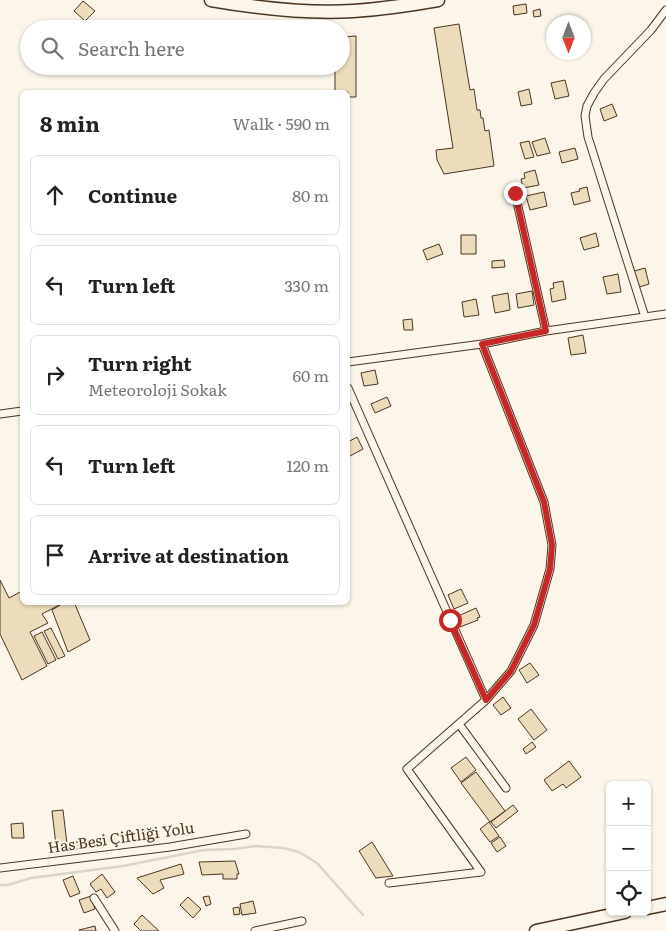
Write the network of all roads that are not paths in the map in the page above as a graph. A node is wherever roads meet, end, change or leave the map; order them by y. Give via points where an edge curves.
1 (211, 0) edge
2 (438, 0) edge
3 (666, 10) edge
4 (515, 193) dead end
5 (666, 314) edge
6 (645, 317) junction
7 (546, 331) junction
8 (482, 344) junction
9 (350, 362) edge
10 (350, 393) edge
11 (20, 411) edge
12 (0, 414) edge
13 (486, 700) junction
14 (459, 724) junction
15 (506, 788) dead end
16 (246, 834) dead end
17 (0, 868) edge
18 (388, 883) dead end
19 (94, 898) dead end
20 (666, 904) edge
21 (651, 907) edge
22 (606, 916) edge
23 (302, 921) dead end
24 (115, 931) edge
25 (255, 931) edge
26 (536, 931) edge

1 - 2 highway via 285,10 352,11
3 - 6 street via 604,79 587,106 586,116 588,137
4 - 7 street
5 - 6 street
6 - 7 street
7 - 8 street
8 - 9 street
8 - 13 street via 544,502 552,545 550,569 534,625 511,671
10 - 13 street
11 - 12 street
13 - 14 street
14 - 15 street
14 - 18 street via 407,769 481,872
16 - 17 street, Has Besi Çiftliği Yolu
19 - 24 street
20 - 21 highway
22 - 26 highway
23 - 25 street

